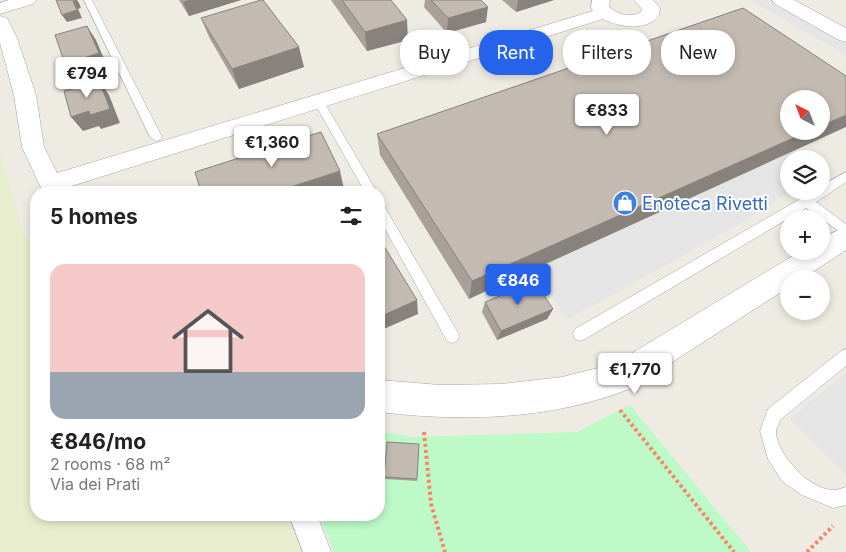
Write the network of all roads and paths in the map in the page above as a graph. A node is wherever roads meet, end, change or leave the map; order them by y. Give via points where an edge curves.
1 (27, 0) edge
2 (88, 0) edge
3 (643, 0) edge
4 (781, 0) edge
5 (603, 7) edge
6 (0, 10) edge
7 (0, 22) edge
8 (846, 36) edge
9 (320, 102) junction
10 (156, 137) dead end
11 (846, 176) edge
12 (51, 186) edge
13 (58, 186) edge
14 (368, 186) edge
15 (807, 202) junction
16 (385, 218) edge
17 (846, 231) edge
18 (846, 237) edge
19 (580, 334) dead end
20 (452, 336) dead end
21 (846, 356) edge
22 (594, 387) junction
23 (385, 397) edge
24 (420, 401) junction
25 (846, 496) edge
26 (305, 521) edge
27 (837, 522) dead end
28 (317, 552) edge
29 (445, 552) edge
30 (734, 552) edge
31 (806, 552) edge

1 - 6 street
2 - 10 lane
3 - 5 street via 651,8 650,15 642,20 616,19
4 - 8 street
5 - 9 street
7 - 12 street via 25,95 33,147
9 - 13 street
9 - 14 lane
11 - 15 lane
15 - 17 lane
15 - 19 lane
16 - 20 lane
18 - 22 street via 621,376
21 - 25 lane via 774,415 768,431 774,453 788,475 808,489 834,499
22 - 24 street via 494,402
22 - 30 path via 613,402
23 - 24 street
24 - 29 path via 431,504
26 - 28 street
27 - 31 path

